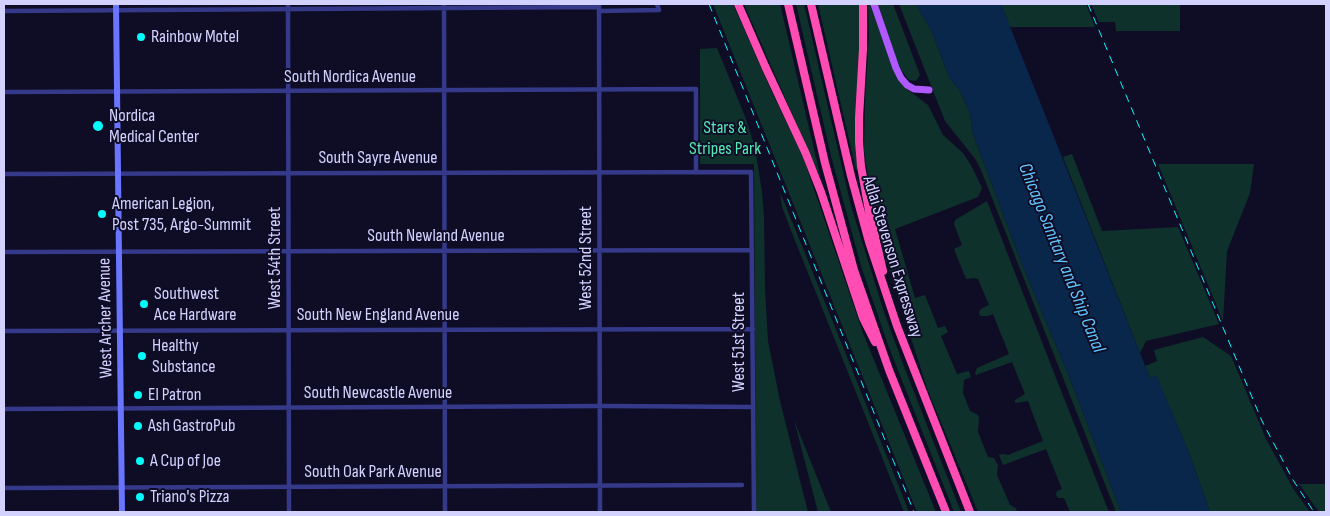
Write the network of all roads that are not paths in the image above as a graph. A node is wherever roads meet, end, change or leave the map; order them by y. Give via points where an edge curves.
1 (656, 4) edge
2 (738, 4) edge
3 (788, 4) edge
4 (811, 4) edge
5 (863, 4) edge
6 (874, 4) edge
7 (288, 6) edge
8 (444, 6) edge
9 (116, 7) edge
10 (599, 7) edge
11 (4, 10) edge
12 (444, 90) junction
13 (600, 90) junction
14 (929, 90) dead end
15 (288, 91) junction
16 (4, 92) edge
17 (118, 92) junction
18 (119, 172) junction
19 (288, 172) junction
20 (444, 172) junction
21 (600, 172) junction
22 (696, 172) junction
23 (752, 172) joint
24 (4, 174) edge
25 (600, 249) junction
26 (444, 250) junction
27 (752, 250) junction
28 (288, 251) junction
29 (4, 252) edge
30 (120, 252) junction
31 (897, 326) junction
32 (444, 328) junction
33 (288, 329) junction
34 (600, 329) junction
35 (752, 329) junction
36 (121, 330) junction
37 (4, 331) edge
38 (889, 370) junction
39 (600, 406) junction
40 (288, 407) junction
41 (444, 407) junction
42 (753, 407) junction
43 (122, 408) junction
44 (4, 409) edge
45 (445, 485) junction
46 (600, 485) junction
47 (742, 485) dead end
48 (289, 486) junction
49 (122, 487) junction
50 (4, 488) edge
51 (122, 512) edge
52 (289, 512) edge
53 (445, 512) edge
54 (600, 512) edge
55 (754, 512) edge
56 (946, 512) edge
57 (970, 512) edge

1 - 10 street via 659,10
2 - 38 highway via 806,154 863,318
3 - 38 highway, Adlai Stevenson Expressway via 839,218
4 - 31 highway, Adlai Stevenson Expressway via 851,176
5 - 31 highway via 859,118 861,166
6 - 14 main road via 901,78 914,89
7 - 8 street
7 - 9 street
7 - 15 street, West 54th Street
8 - 10 street
8 - 12 street
9 - 11 street
9 - 17 main road, West Archer Avenue
10 - 13 street, West 52nd Street
12 - 13 street, South Nordica Avenue
12 - 15 street, South Nordica Avenue
12 - 20 street
13 - 21 street, West 52nd Street
13 - 22 street, South Nordica Avenue via 696,90
15 - 17 street, South Nordica Avenue
15 - 19 street, West 54th Street
16 - 17 street, South Nordica Avenue
17 - 18 main road, West Archer Avenue
18 - 19 street, South Sayre Avenue
18 - 24 street, South Sayre Avenue
18 - 30 main road, West Archer Avenue
19 - 20 street, South Sayre Avenue
19 - 28 street, West 54th Street
20 - 21 street, South Sayre Avenue
20 - 26 street
21 - 22 street, South Sayre Avenue
21 - 25 street, West 52nd Street
22 - 23 street, South Sayre Avenue
23 - 27 street, West 51st Street
25 - 26 street, South Newland Avenue
25 - 27 street, South Newland Avenue
25 - 34 street, West 52nd Street
26 - 28 street, South Newland Avenue
26 - 32 street
27 - 35 street, West 51st Street
28 - 30 street, South Newland Avenue
28 - 33 street, West 54th Street
29 - 30 street, South Newland Avenue
30 - 36 main road, West Archer Avenue
31 - 57 highway, Adlai Stevenson Expressway
32 - 33 street, South New England Avenue
32 - 34 street, South New England Avenue
32 - 41 street
33 - 36 street, South New England Avenue
33 - 40 street, West 54th Street
34 - 35 street, South New England Avenue
34 - 39 street, West 52nd Street
35 - 42 street, West 51st Street
36 - 37 street, South New England Avenue
36 - 43 main road, West Archer Avenue
38 - 56 highway, Adlai Stevenson Expressway
39 - 41 street, South Newcastle Avenue
39 - 42 street, South Newcastle Avenue
39 - 46 street, West 52nd Street
40 - 41 street, South Newcastle Avenue
40 - 43 street, South Newcastle Avenue
40 - 48 street, West 54th Street
41 - 45 street
42 - 55 street, West 51st Street
43 - 44 street, South Newcastle Avenue
43 - 49 main road, West Archer Avenue
45 - 46 street, South Oak Park Avenue
45 - 48 street, South Oak Park Avenue
45 - 53 street
46 - 47 street, South Oak Park Avenue
46 - 54 street, West 52nd Street
48 - 49 street, South Oak Park Avenue
48 - 52 street, West 54th Street
49 - 50 street, South Oak Park Avenue
49 - 51 main road, West Archer Avenue

